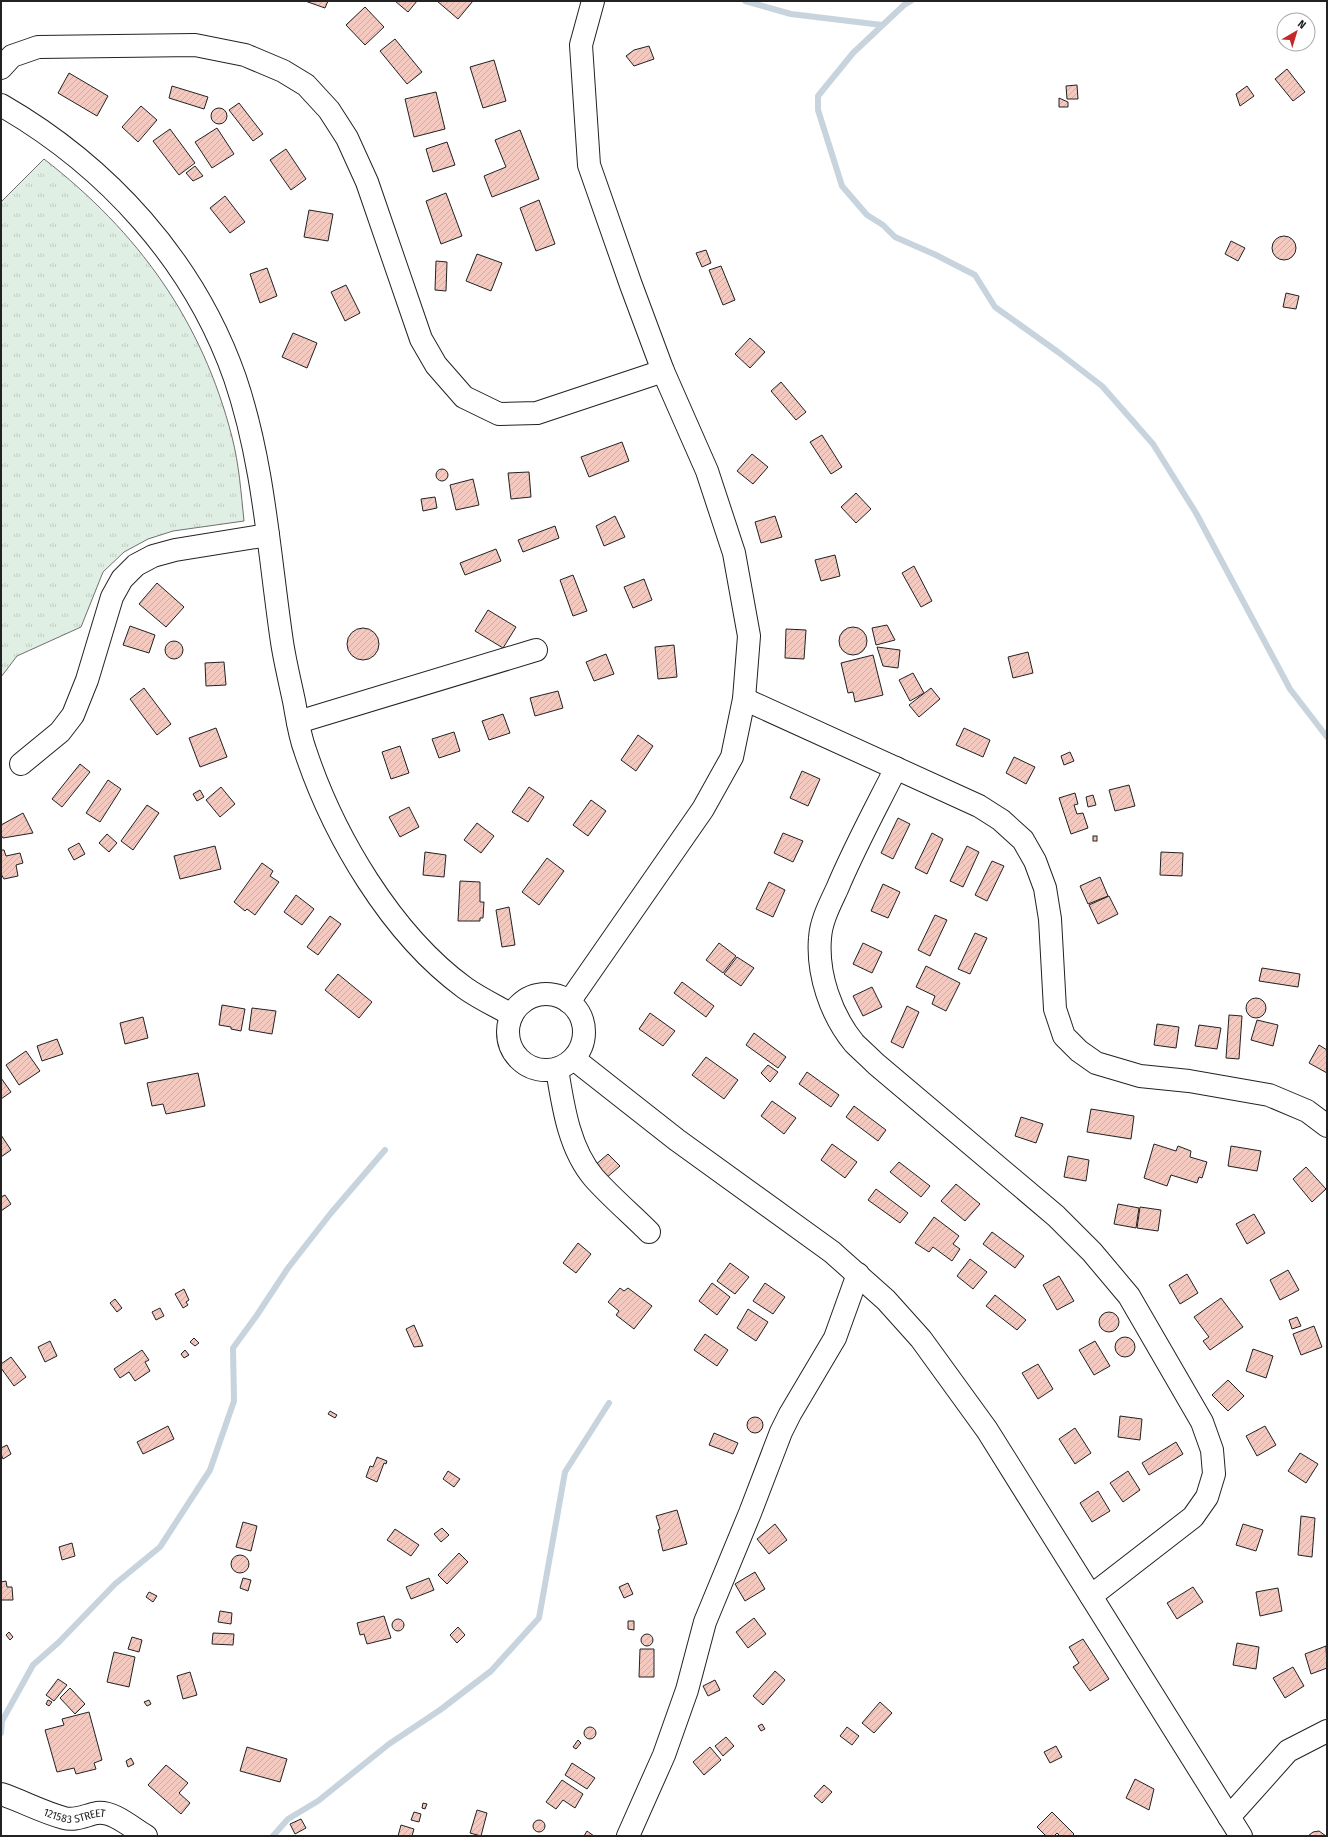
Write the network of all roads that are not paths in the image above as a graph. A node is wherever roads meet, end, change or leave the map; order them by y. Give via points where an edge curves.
1 (592, 1) edge
2 (1, 68) edge
3 (1, 105) edge
4 (663, 370) junction
5 (268, 535) junction
6 (536, 650) dead end
7 (744, 699) junction
8 (298, 722) junction
9 (22, 764) dead end
10 (896, 768) junction
11 (569, 1002) junction
12 (512, 1015) junction
13 (566, 1064) junction
14 (1327, 1126) edge
15 (649, 1232) dead end
16 (858, 1274) junction
17 (1091, 1596) junction
18 (1327, 1731) edge
19 (1, 1794) edge
20 (1229, 1817) junction
21 (146, 1836) edge
22 (628, 1836) edge
23 (1241, 1836) edge

1 - 4 street via 581,45 589,165
2 - 4 street via 12,56 38,47 195,45 245,55 283,71 306,85 329,110 347,138 368,182 421,339 436,365 464,397 499,414 537,413
3 - 5 street via 55,139 110,185 160,241 182,273 206,313 234,376 255,451
4 - 7 street via 707,471 734,553 749,636
5 - 8 street via 282,645
5 - 9 street via 175,550 153,556 131,570 122,579 112,597 87,680 73,715 60,732
6 - 8 street
7 - 10 street
7 - 11 street via 732,757 703,809
8 - 12 street via 304,747 325,801 351,852 387,908 427,955 465,988
10 - 14 street via 979,806 1001,820 1023,840 1035,861 1045,888 1050,919 1055,1009 1064,1036 1078,1051 1096,1063 1140,1076 1189,1081 1269,1095 1307,1111
10 - 17 street via 847,864 827,911 820,936 820,954 828,997 854,1042 876,1064 1056,1216 1092,1252 1129,1296 1202,1422 1212,1450 1214,1474 1207,1497 1193,1517
11 - 12 street via 554,995 542,994 529,998 519,1005
11 - 13 street via 582,1018 585,1031 583,1043
12 - 13 street via 508,1027 509,1040 513,1052 521,1062 540,1070
13 - 15 street via 562,1105 576,1148 593,1177
13 - 16 street via 677,1140 832,1252
16 - 17 street via 886,1300 921,1339 987,1430
16 - 22 street via 836,1338 781,1432 705,1622 687,1690 664,1755
17 - 20 street
18 - 20 street via 1288,1751
19 - 21 street, 121583 STREET via 65,1818 78,1819 104,1813
20 - 23 street

